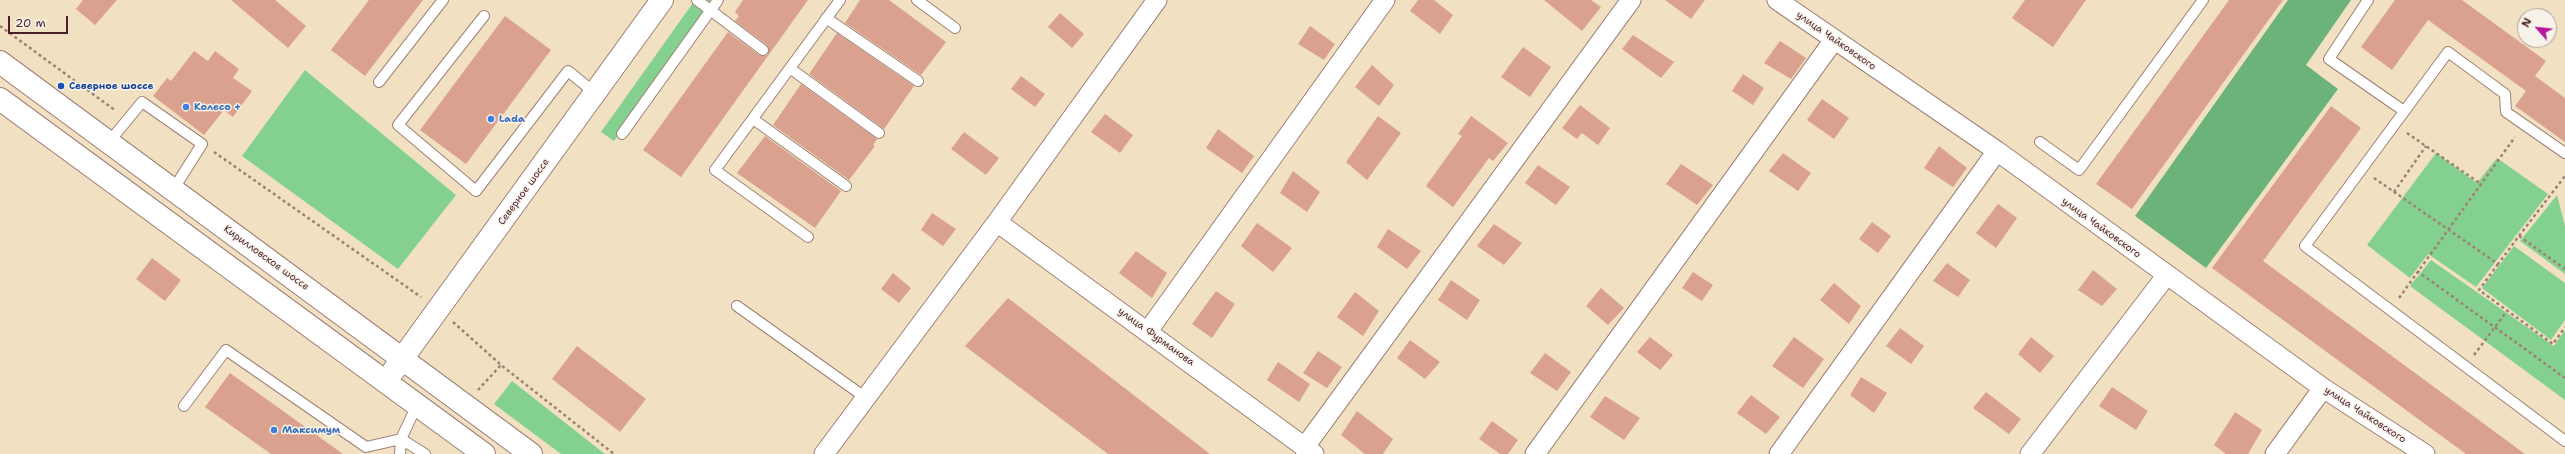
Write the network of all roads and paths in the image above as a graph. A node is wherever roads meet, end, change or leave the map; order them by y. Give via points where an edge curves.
1 (443, 0) edge
2 (662, 0) edge
3 (697, 0) edge
4 (718, 0) edge
5 (840, 0) edge
6 (917, 0) edge
7 (1157, 0) edge
8 (1385, 0) edge
9 (1631, 0) edge
10 (1777, 0) edge
11 (2203, 0) edge
12 (2368, 0) edge
13 (711, 10) junction
14 (484, 16) dead end
15 (826, 18) junction
16 (0, 26) edge
17 (956, 28) dead end
18 (1834, 40) junction
19 (764, 50) dead end
20 (0, 62) edge
21 (791, 69) junction
22 (918, 81) dead end
23 (379, 82) dead end
24 (595, 93) junction
25 (0, 99) edge
26 (2404, 111) junction
27 (128, 119) junction
28 (753, 119) junction
29 (2524, 124) junction
30 (2395, 125) junction
31 (879, 133) dead end
32 (622, 134) dead end
33 (109, 142) junction
34 (2040, 142) dead end
35 (202, 144) junction
36 (2426, 146) junction
37 (1997, 151) junction
38 (2565, 153) edge
39 (2362, 170) junction
40 (2565, 176) edge
41 (2481, 184) junction
42 (846, 186) dead end
43 (173, 190) junction
44 (2394, 192) junction
45 (997, 222) junction
46 (2448, 229) junction
47 (2519, 236) junction
48 (808, 237) dead end
49 (2498, 264) junction
50 (2565, 269) edge
51 (2417, 271) junction
52 (2166, 276) junction
53 (737, 306) dead end
54 (439, 309) junction
55 (2391, 310) junction
56 (2507, 311) junction
57 (2495, 327) junction
58 (2565, 327) edge
59 (1148, 331) junction
60 (2485, 341) dead end
61 (403, 359) junction
62 (2565, 378) edge
63 (385, 383) junction
64 (2323, 388) junction
65 (866, 398) junction
66 (417, 405) junction
67 (184, 406) dead end
68 (401, 439) junction
69 (2565, 441) edge
70 (366, 450) edge
71 (1309, 451) edge
72 (400, 454) edge
73 (425, 454) edge
74 (484, 454) edge
75 (531, 454) edge
76 (614, 454) edge
77 (824, 454) edge
78 (1535, 454) edge
79 (1780, 454) edge
80 (2030, 454) edge
81 (2275, 454) edge
82 (2425, 454) edge

1 - 23 lane
2 - 24 main road, Северное шоссе
3 - 13 lane
4 - 13 lane
5 - 15 lane
6 - 17 lane
7 - 45 street
8 - 59 street
9 - 71 street
10 - 18 street, улица Чайковского
11 - 34 lane via 2079,170
12 - 26 lane via 2329,59
13 - 19 lane
13 - 32 lane
14 - 24 lane via 398,125 476,191 568,72
15 - 21 lane
15 - 22 lane
16 - 27 path
18 - 37 street, улица Чайковского
18 - 78 street
20 - 33 main road, Кирилловское шоссе
21 - 28 lane
21 - 31 lane
24 - 54 main road, Северное шоссе
25 - 63 main road
26 - 29 lane via 2448,52 2505,94 2506,112
26 - 30 lane
27 - 33 lane
27 - 35 lane via 142,102
28 - 42 lane
28 - 48 lane via 715,170
29 - 38 lane
29 - 41 path
30 - 36 path
30 - 39 lane
33 - 43 main road, Кирилловское шоссе
35 - 43 lane
35 - 54 path
36 - 41 path
36 - 44 path
37 - 52 street, улица Чайковского
37 - 79 street
39 - 44 path
39 - 55 lane via 2305,246
40 - 47 path
41 - 46 path
43 - 61 main road, Кирилловское шоссе
44 - 46 path
45 - 59 street, улица Фурманова
45 - 65 street
46 - 49 path
46 - 51 path
47 - 49 path
47 - 50 path
49 - 56 path via 2478,290
51 - 55 path
51 - 57 path
52 - 64 street, улица Чайковского
52 - 80 street
53 - 65 lane
54 - 61 main road, Северное шоссе
54 - 76 path via 501,365
55 - 69 lane
56 - 57 path
56 - 58 path via 2553,344
57 - 60 path
57 - 62 path
59 - 71 street, улица Фурманова
61 - 63 main road, Северное шоссе
61 - 75 main road, Кирилловское шоссе
63 - 66 main road
64 - 81 street
64 - 82 street, улица Чайковского
65 - 77 street
66 - 68 lane
66 - 74 main road
67 - 70 lane via 226,350
68 - 70 lane
68 - 72 lane
68 - 73 lane

